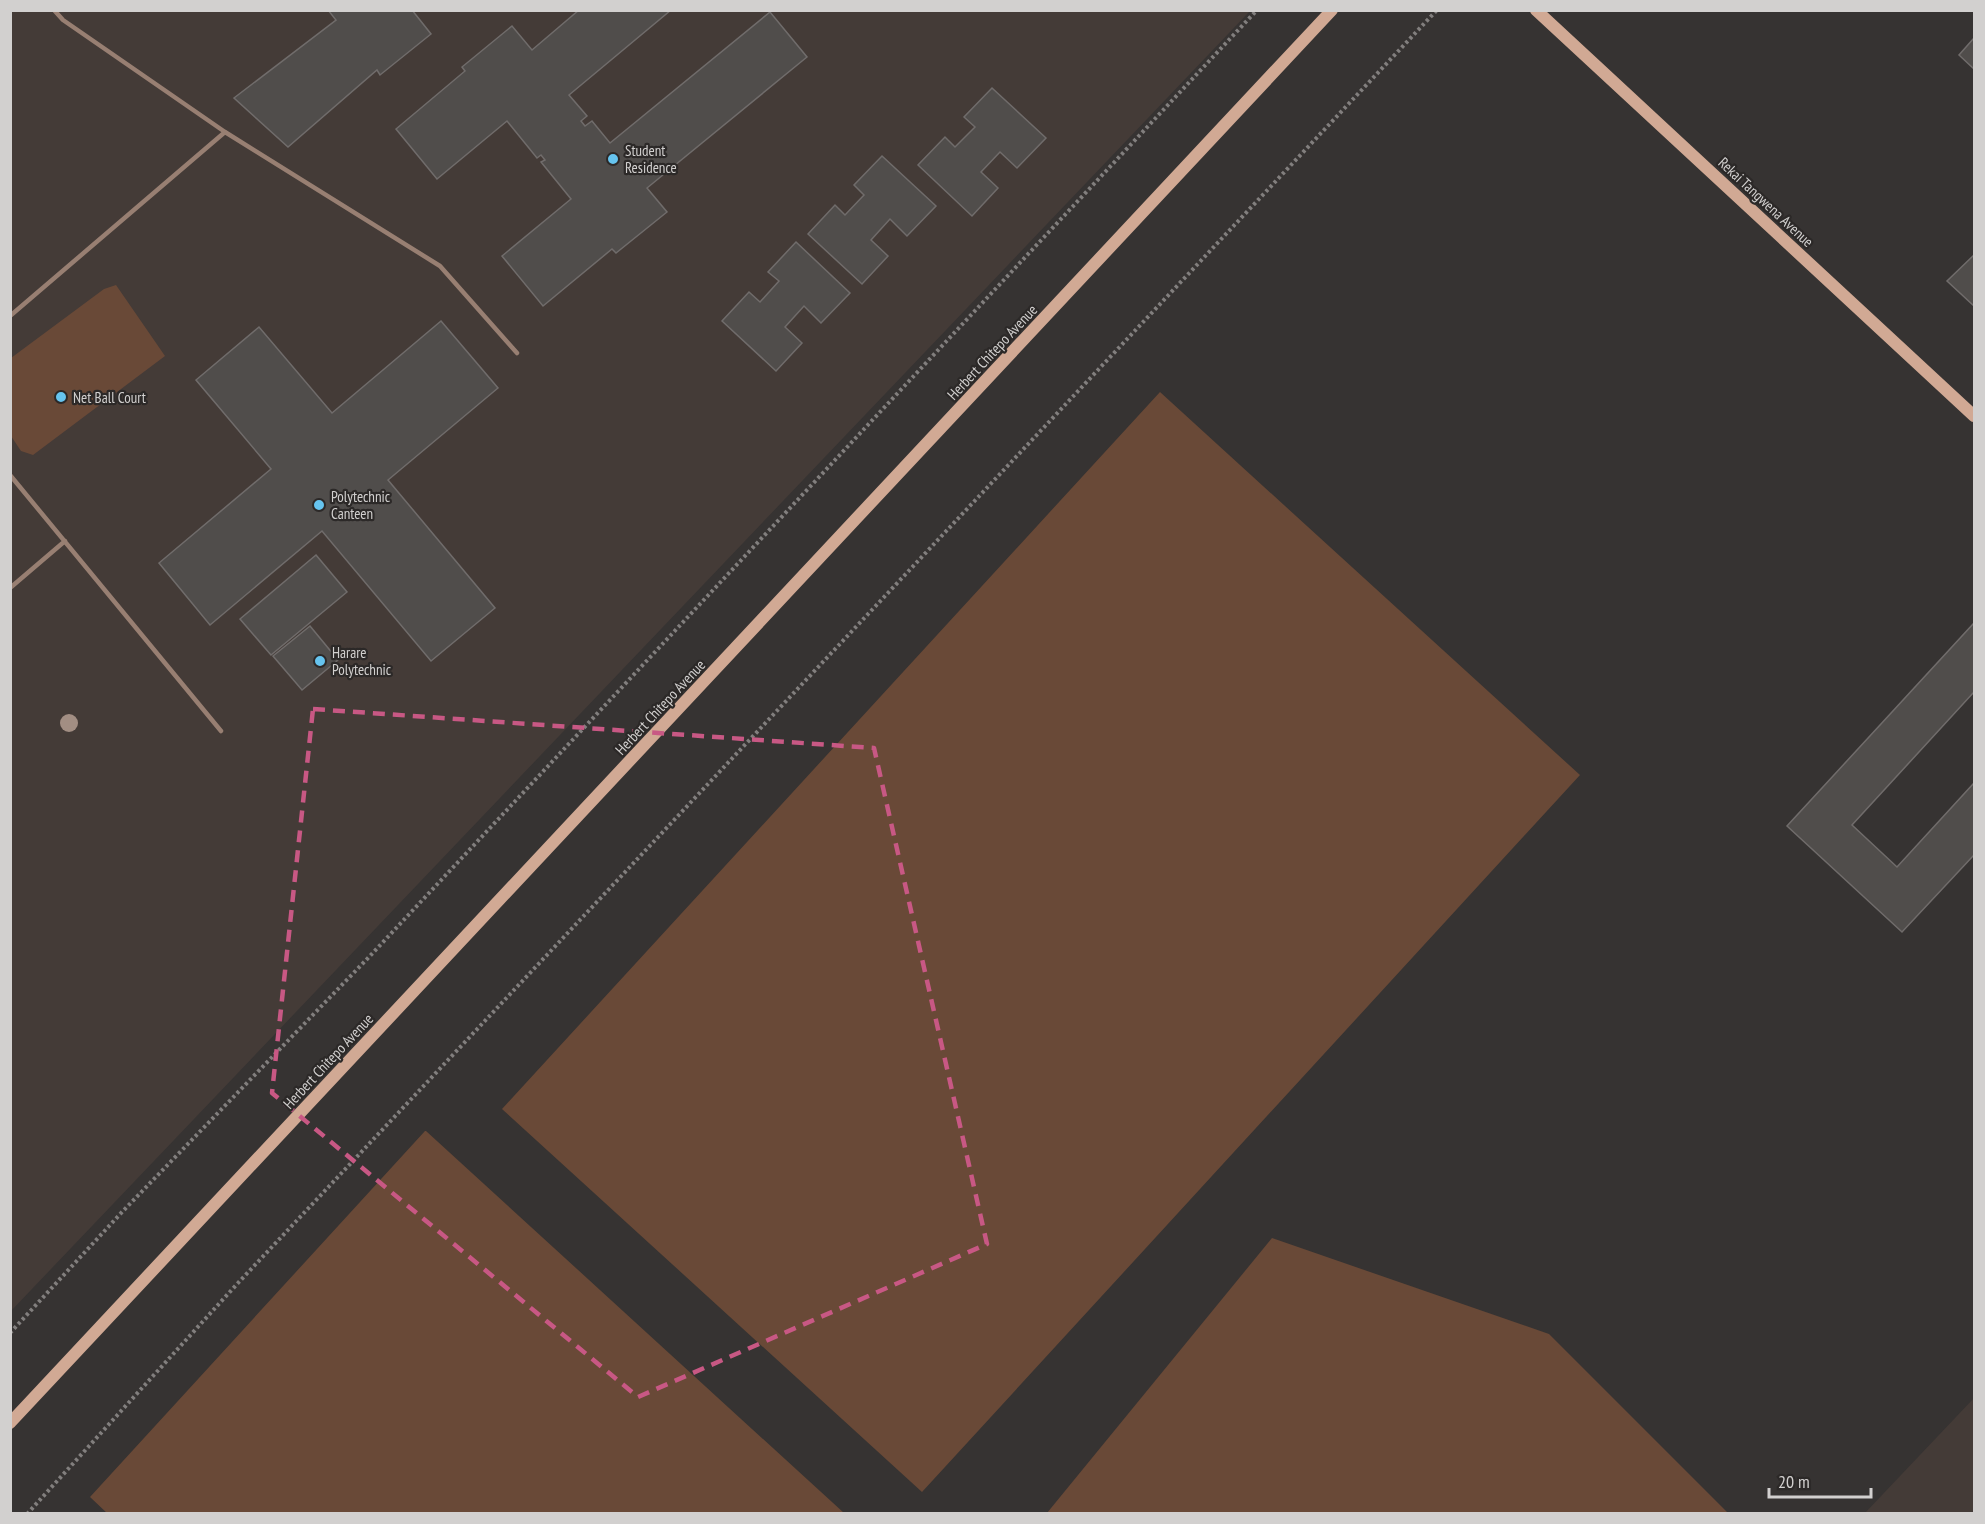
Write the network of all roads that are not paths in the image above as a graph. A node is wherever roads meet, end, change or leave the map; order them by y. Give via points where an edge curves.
1 (54, 10) edge
2 (1332, 10) edge
3 (1536, 10) edge
4 (225, 132) junction
5 (10, 316) edge
6 (517, 353) dead end
7 (1974, 416) edge
8 (10, 475) edge
9 (65, 541) junction
10 (10, 588) edge
11 (222, 730) dead end
12 (10, 1423) edge

1 - 4 lane
2 - 12 main road, Herbert Chitepo Avenue
3 - 7 main road, Rekai Tangwena Avenue
4 - 5 lane
4 - 6 lane via 440,266
8 - 9 lane
9 - 10 lane
9 - 11 lane

